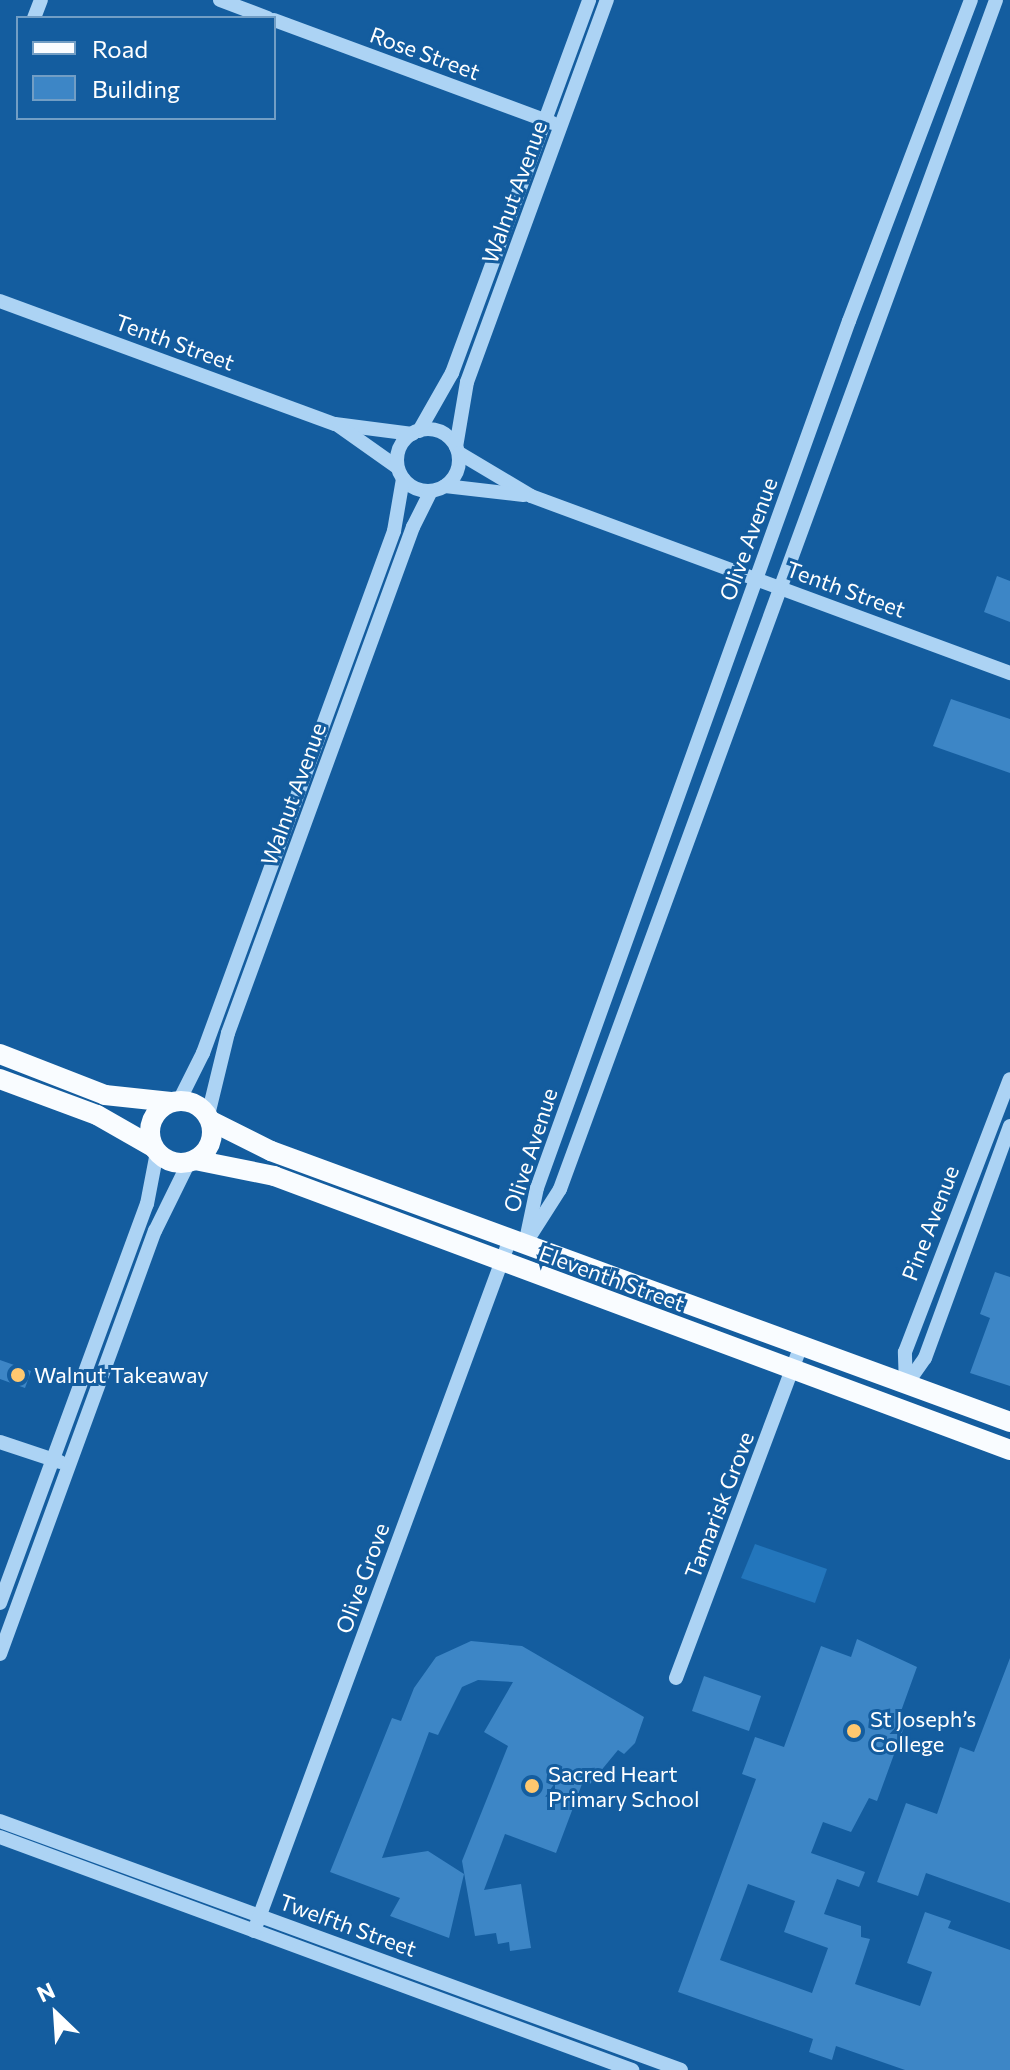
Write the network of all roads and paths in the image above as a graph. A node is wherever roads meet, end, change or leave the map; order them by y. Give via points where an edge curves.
1 (220, 0) edge
2 (589, 0) edge
3 (607, 0) edge
4 (971, 0) edge
5 (996, 0) edge
6 (263, 16) edge
7 (276, 21) edge
8 (545, 120) junction
9 (561, 126) junction
10 (0, 301) edge
11 (335, 424) junction
12 (415, 432) junction
13 (457, 450) junction
14 (400, 473) junction
15 (438, 489) junction
16 (531, 496) junction
17 (756, 580) junction
18 (781, 588) junction
19 (1010, 673) edge
20 (0, 1054) edge
21 (0, 1079) edge
22 (1010, 1079) edge
23 (175, 1101) junction
24 (209, 1118) junction
25 (1010, 1126) edge
26 (155, 1149) junction
27 (192, 1161) junction
28 (518, 1242) junction
29 (502, 1263) junction
30 (801, 1346) junction
31 (794, 1370) junction
32 (906, 1385) junction
33 (897, 1409) junction
34 (1010, 1422) edge
35 (0, 1442) edge
36 (1010, 1450) edge
37 (52, 1460) junction
38 (69, 1465) junction
39 (0, 1603) edge
40 (0, 1654) edge
41 (676, 1678) dead end
42 (0, 1821) edge
43 (0, 1837) edge
44 (260, 1916) junction
45 (254, 1931) junction
46 (632, 2070) edge
47 (681, 2070) edge

1 - 6 street, Rose Street
2 - 8 street, Walnut Avenue
3 - 9 street, Walnut Avenue
4 - 17 street, Olive Avenue
5 - 18 street, Olive Avenue
7 - 8 street, Rose Street
8 - 9 street, Rose Street
8 - 12 street, Walnut Avenue via 452,373
9 - 13 street, Walnut Avenue via 467,382
10 - 11 street, Tenth Street
11 - 12 street, Tenth Street
11 - 14 street, Tenth Street
12 - 13 street via 445,434
12 - 14 street via 399,448
13 - 15 street via 457,472
13 - 16 street, Tenth Street
14 - 15 street via 416,489
14 - 23 street, Walnut Avenue via 394,531 203,1053
15 - 16 street, Tenth Street
15 - 24 street, Walnut Avenue via 413,527 228,1033
16 - 17 street, Tenth Street
17 - 18 street, Tenth Street
17 - 28 street, Olive Avenue
18 - 19 street, Tenth Street
18 - 28 street, Olive Avenue via 560,1189
20 - 23 main road via 105,1095
21 - 26 main road via 97,1115
22 - 32 street, Pine Avenue via 905,1352
23 - 24 main road via 195,1104
23 - 26 main road via 155,1115
24 - 27 main road via 208,1147
24 - 28 main road, Eleventh Street via 271,1151
25 - 32 street, Pine Avenue via 925,1358
26 - 27 main road via 171,1162
26 - 37 street via 147,1204
27 - 29 main road, Eleventh Street via 274,1176
27 - 38 street via 155,1231
28 - 29 street, Olive Grove
28 - 30 main road, Eleventh Street
29 - 31 main road, Eleventh Street
29 - 44 street, Olive Grove
30 - 31 street, Tamarisk Grove
30 - 32 main road, Eleventh Street
31 - 33 main road, Eleventh Street
31 - 41 street, Tamarisk Grove
32 - 33 main road, Pine Avenue
32 - 34 main road, Eleventh Street
33 - 36 main road, Eleventh Street
35 - 37 street
37 - 38 street
37 - 39 street
38 - 40 street
42 - 44 street, Twelfth Street
43 - 45 street, Twelfth Street
44 - 45 street, Olive Grove
44 - 47 street, Twelfth Street
45 - 46 street, Twelfth Street

